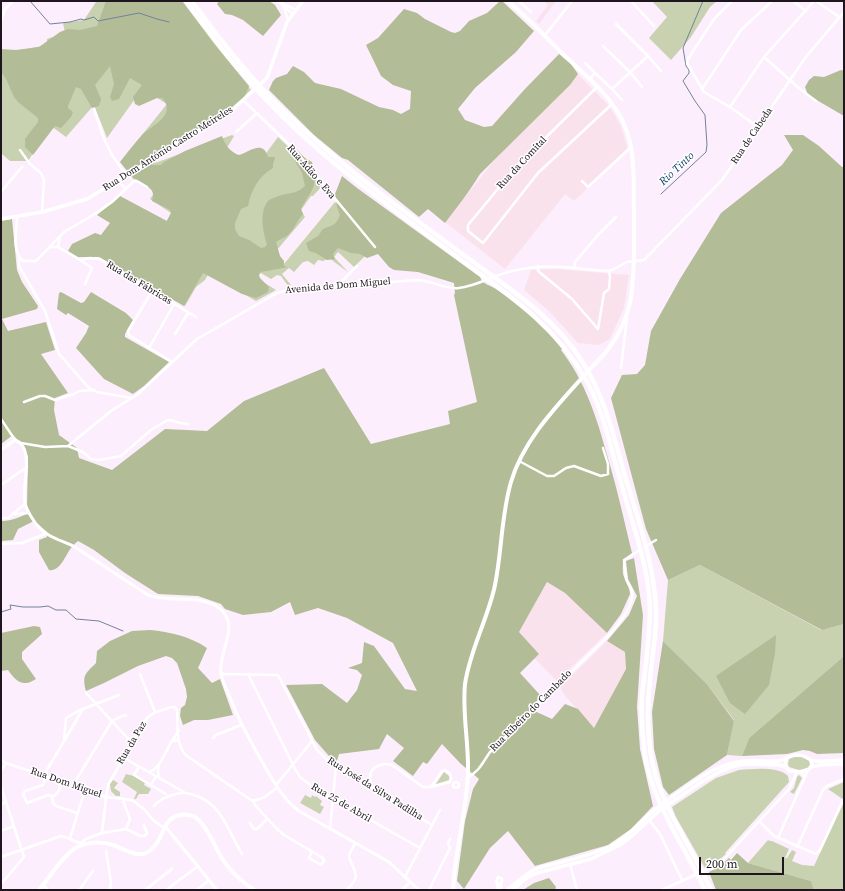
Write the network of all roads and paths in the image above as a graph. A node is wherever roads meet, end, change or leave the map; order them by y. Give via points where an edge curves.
1 (13, 1) edge
2 (186, 1) edge
3 (192, 1) edge
4 (277, 1) edge
5 (303, 1) edge
6 (508, 1) edge
7 (520, 1) edge
8 (572, 1) edge
9 (630, 1) edge
10 (732, 1) edge
11 (772, 1) edge
12 (793, 1) edge
13 (815, 1) edge
14 (282, 4) junction
15 (515, 7) junction
16 (296, 10) junction
17 (806, 11) junction
18 (531, 12) dead end
19 (844, 12) edge
20 (293, 14) junction
21 (839, 17) junction
22 (289, 20) junction
23 (1, 22) edge
24 (616, 24) dead end
25 (654, 26) dead end
26 (544, 35) junction
27 (603, 46) dead end
28 (648, 56) junction
29 (764, 57) junction
30 (585, 63) dead end
31 (661, 71) dead end
32 (630, 72) junction
33 (595, 73) junction
34 (590, 79) junction
35 (790, 80) junction
36 (254, 83) junction
37 (597, 86) junction
38 (642, 88) dead end
39 (612, 89) junction
40 (702, 89) junction
41 (262, 91) junction
42 (244, 100) junction
43 (622, 100) dead end
44 (816, 101) dead end
45 (612, 103) junction
46 (730, 107) junction
47 (94, 109) dead end
48 (256, 114) junction
49 (758, 127) junction
50 (236, 132) dead end
51 (631, 146) junction
52 (20, 150) dead end
53 (22, 167) dead end
54 (126, 175) junction
55 (117, 180) junction
56 (582, 181) dead end
57 (147, 187) dead end
58 (126, 189) junction
59 (1, 192) edge
60 (42, 212) junction
61 (17, 217) junction
62 (616, 217) dead end
63 (1, 219) edge
64 (60, 236) junction
65 (50, 247) junction
66 (58, 247) junction
67 (376, 247) dead end
68 (20, 257) junction
69 (80, 260) junction
70 (634, 262) junction
71 (357, 266) dead end
72 (538, 266) junction
73 (574, 268) junction
74 (609, 271) junction
75 (84, 284) dead end
76 (339, 285) junction
77 (152, 291) junction
78 (174, 304) junction
79 (629, 307) junction
80 (188, 313) junction
81 (196, 317) dead end
82 (176, 334) dead end
83 (148, 348) junction
84 (172, 362) junction
85 (621, 368) dead end
86 (94, 390) junction
87 (132, 398) junction
88 (24, 402) dead end
89 (1, 420) edge
90 (188, 424) dead end
91 (15, 440) junction
92 (21, 443) junction
93 (68, 446) junction
94 (603, 448) dead end
95 (1, 450) edge
96 (519, 461) junction
97 (27, 466) junction
98 (1, 485) edge
99 (25, 504) junction
100 (29, 513) junction
101 (14, 514) junction
102 (1, 518) edge
103 (45, 534) junction
104 (656, 540) dead end
105 (1, 544) edge
106 (140, 674) dead end
107 (221, 674) junction
108 (248, 674) junction
109 (86, 692) dead end
110 (118, 695) dead end
111 (96, 704) junction
112 (83, 708) junction
113 (154, 712) junction
114 (126, 716) dead end
115 (112, 720) junction
116 (241, 725) junction
117 (179, 729) junction
118 (214, 738) dead end
119 (64, 740) junction
120 (172, 741) junction
121 (312, 741) junction
122 (180, 742) junction
123 (132, 743) junction
124 (124, 758) junction
125 (786, 759) junction
126 (1, 760) edge
127 (811, 760) junction
128 (844, 760) edge
129 (6, 763) junction
130 (159, 763) junction
131 (293, 764) junction
132 (844, 764) edge
133 (139, 767) junction
134 (336, 767) junction
135 (786, 767) junction
136 (810, 769) junction
137 (1, 771) edge
138 (790, 771) junction
139 (148, 772) junction
140 (797, 772) junction
141 (801, 772) junction
142 (45, 776) junction
143 (156, 776) junction
144 (468, 777) junction
145 (159, 778) junction
146 (844, 779) edge
147 (370, 780) junction
148 (793, 780) junction
149 (60, 781) junction
150 (804, 781) junction
151 (450, 782) junction
152 (364, 784) junction
153 (454, 784) dead end
154 (72, 785) junction
155 (151, 785) junction
156 (1, 787) edge
157 (276, 787) junction
158 (431, 787) junction
159 (85, 790) junction
160 (373, 790) junction
161 (184, 792) junction
162 (166, 794) dead end
163 (52, 796) junction
164 (106, 797) junction
165 (122, 798) junction
166 (333, 799) junction
167 (843, 800) edge
168 (253, 801) junction
169 (6, 802) junction
170 (1, 804) edge
171 (154, 806) dead end
172 (440, 810) dead end
173 (77, 813) junction
174 (669, 817) junction
175 (648, 818) junction
176 (267, 819) junction
177 (759, 821) junction
178 (250, 823) dead end
179 (144, 825) dead end
180 (432, 825) junction
181 (14, 826) junction
182 (165, 827) junction
183 (126, 829) junction
184 (330, 830) junction
185 (1, 831) edge
186 (102, 833) junction
187 (70, 838) junction
188 (778, 838) junction
189 (450, 839) dead end
190 (81, 844) junction
191 (355, 844) junction
192 (797, 847) junction
193 (420, 848) junction
194 (22, 850) junction
195 (106, 851) dead end
196 (312, 851) junction
197 (242, 854) dead end
198 (1, 857) edge
199 (573, 859) junction
200 (566, 861) junction
201 (570, 864) junction
202 (198, 866) junction
203 (172, 869) dead end
204 (706, 870) dead end
205 (93, 871) dead end
206 (695, 874) dead end
207 (405, 877) junction
208 (209, 880) junction
209 (682, 880) junction
210 (410, 882) junction
211 (499, 883) dead end
212 (1, 884) edge
213 (43, 885) junction
214 (39, 890) edge
215 (48, 890) edge
216 (79, 890) edge
217 (111, 890) edge
218 (145, 890) edge
219 (166, 890) edge
220 (197, 890) edge
221 (217, 890) edge
222 (254, 890) edge
223 (301, 890) edge
224 (305, 890) edge
225 (347, 890) edge
226 (402, 890) edge
227 (419, 890) edge
228 (429, 890) edge
229 (453, 890) edge
230 (500, 890) edge
231 (507, 890) edge
232 (512, 890) edge
233 (577, 890) edge
234 (662, 890) edge
235 (705, 890) edge
236 (711, 890) edge

1 - 23 street via 6,9
2 - 36 highway via 235,66
3 - 36 highway
4 - 14 street
5 - 16 main road, Rua Dom António Castro Meireles
6 - 15 main road
7 - 15 street
7 - 18 street
8 - 26 street
9 - 25 street
10 - 40 street via 720,11 688,59 687,63
11 - 40 street via 741,30
12 - 17 street
13 - 17 street
13 - 21 street
14 - 16 street
14 - 20 street
14 - 22 street
15 - 26 main road
16 - 20 main road, Rua Dom António Castro Meireles
17 - 29 street
19 - 21 street, Rua de Cabeda
20 - 22 main road, Rua Dom António Castro Meireles
21 - 35 street, Rua de Cabeda
22 - 42 main road, Rua Dom António Castro Meireles via 269,75
24 - 28 street
26 - 34 main road
27 - 32 street
28 - 31 street
28 - 32 street
29 - 35 street
29 - 46 street
30 - 33 street
32 - 38 street
32 - 39 street
33 - 34 street
33 - 39 street
34 - 37 main road
35 - 44 street
35 - 49 street, Rua de Cabeda
36 - 41 highway
37 - 45 main road
37 - 45 street, Rua da Comital via 516,167 468,225 468,230 483,243 538,173
39 - 43 street
40 - 46 street
41 - 174 highway via 291,126 334,163 511,296 539,320 564,346 587,380 599,409 641,552 650,608 642,698 646,757 652,784
41 - 174 highway via 336,159 540,313 569,342 588,370 606,414 639,523 654,588 656,624 647,721 652,761
42 - 48 street, Rua Adão e Eva
42 - 54 main road, Rua Dom António Castro Meireles via 230,112
45 - 51 main road via 625,125
46 - 49 street
47 - 54 street via 104,139
48 - 50 street
48 - 67 street, Rua Adão e Eva via 295,150
49 - 70 street, Rua de Cabeda via 716,186 644,260
51 - 56 street via 588,187
51 - 70 main road
52 - 60 street via 30,164 41,173 44,180
53 - 59 street
54 - 55 main road, Rua Dom António Castro Meireles
55 - 58 street
55 - 60 main road, Rua Dom António Castro Meireles via 87,199
57 - 58 street via 136,181
58 - 64 street via 98,212
60 - 61 main road, Rua Dom António Castro Meireles
61 - 63 main road, Rua Dom António Castro Meireles
61 - 68 street via 15,242
62 - 73 street via 579,257
64 - 65 street
64 - 66 street
65 - 66 street
65 - 68 street via 36,260 23,261
66 - 69 street
68 - 86 street via 19,266 45,312 60,354 89,388
69 - 75 street via 92,268
69 - 77 street, Rua das Fábricas via 100,259
70 - 74 street, Rua de Cabeda via 627,262
70 - 79 main road
71 - 76 street
72 - 73 street, Avenida de Dom Miguel
72 - 74 street via 538,271 572,299 598,329 604,292 609,289
72 - 76 street, Avenida de Dom Miguel via 507,272 458,289 423,280
73 - 74 street, Avenida de Dom Miguel
76 - 84 street, Avenida de Dom Miguel via 277,293 197,339
77 - 78 street, Rua das Fábricas
77 - 83 street via 128,333 131,338
78 - 80 street, Rua das Fábricas
78 - 83 street
79 - 85 street
79 - 96 main road via 609,349 542,424
80 - 81 street, Rua das Fábricas
80 - 82 street
83 - 84 street
84 - 87 street, Avenida de Dom Miguel
86 - 87 street
86 - 88 street via 79,391 56,400 40,396
87 - 93 street, Avenida de Dom Miguel via 111,411
89 - 91 street
90 - 93 street via 170,420 160,424 125,453 110,458 94,460 78,449
91 - 92 street
91 - 95 street
92 - 93 street via 45,447
92 - 97 street
94 - 96 street via 609,472 601,476 574,466 554,476 547,476
96 - 144 main road via 508,494 495,586 466,676 464,702
97 - 98 street
97 - 99 street
99 - 100 street
99 - 101 street
100 - 101 street
100 - 103 street
101 - 102 street via 8,518
103 - 105 street via 22,543
103 - 107 street via 75,547 148,595 202,601 219,607 225,614 229,626
104 - 144 street, Rua Ribeiro do Cambado via 624,560 632,598 618,624 490,752 478,771
106 - 113 street
107 - 108 street, Rua José da Silva Padilha
107 - 116 street
108 - 121 street, Rua José da Silva Padilha via 278,676
108 - 131 street, Rua 25 de Abril
109 - 111 street
110 - 111 street
111 - 112 street
111 - 115 street
112 - 119 street
112 - 119 street via 66,718
113 - 117 street, Rua da Paz via 176,707
113 - 123 street, Rua da Paz via 147,718
114 - 115 street
115 - 123 street
115 - 154 street
116 - 118 street
116 - 157 street
117 - 120 street
117 - 122 street
119 - 142 street
120 - 122 street
120 - 130 street
121 - 131 street
121 - 134 street, Rua José da Silva Padilha via 322,756
122 - 168 street via 187,756
123 - 124 street, Rua da Paz
124 - 133 street
124 - 164 street, Rua da Paz via 111,778
125 - 127 main road via 798,755
125 - 135 main road
125 - 175 main road via 734,762 720,767 662,804
126 - 129 street, Rua Dom Miguel
127 - 128 main road
127 - 136 main road
129 - 137 street
129 - 142 street, Rua Dom Miguel
130 - 139 street
130 - 145 street
131 - 157 street
131 - 166 street, Rua 25 de Abril via 308,785
132 - 136 main road via 821,765
133 - 139 street
133 - 155 street via 134,775
134 - 152 street, Rua José da Silva Padilha
134 - 166 street
135 - 138 main road
135 - 175 main road via 747,764 721,771
136 - 141 main road
136 - 150 street
138 - 140 main road
138 - 148 street
139 - 143 street
140 - 141 main road
140 - 148 street
141 - 150 street
142 - 149 street, Rua Dom Miguel
142 - 163 street via 43,785 23,794 27,803 48,795
143 - 145 street
143 - 155 street
144 - 229 main road
145 - 161 street
146 - 192 street via 823,790
147 - 152 street
147 - 158 street via 375,768 387,764 423,787
147 - 160 street
148 - 177 street via 789,789
149 - 154 street, Rua Dom Miguel
149 - 163 street via 59,791
150 - 188 street
151 - 153 street
151 - 158 street
151 - 158 street via 450,774 443,770
152 - 160 street, Rua José da Silva Padilha
154 - 159 street, Rua Dom Miguel
155 - 162 street
156 - 169 street
157 - 168 street via 260,800
157 - 184 street via 295,808
159 - 164 street, Rua Dom Miguel
159 - 173 street
160 - 180 street, Rua José da Silva Padilha
161 - 171 street via 165,797
161 - 197 street via 200,797 215,808
163 - 173 street via 56,806
164 - 165 street, Rua Dom Miguel
164 - 186 street, Rua da Paz
165 - 182 street, Rua Dom Miguel via 134,801 153,820
165 - 183 street via 130,819
166 - 184 street
166 - 193 street, Rua 25 de Abril
167 - 192 street via 819,852 813,854
168 - 176 street
169 - 170 street
169 - 181 street
172 - 180 street
173 - 187 street
174 - 235 highway
174 - 236 highway
175 - 199 main road via 618,842
175 - 201 main road via 620,845 598,856
175 - 209 street via 660,834
176 - 178 street via 257,829
176 - 196 street via 284,835
177 - 188 street
177 - 204 street via 723,860
179 - 183 street via 147,833 145,836
180 - 193 street
181 - 185 street
181 - 194 street
182 - 190 main road via 155,846 140,855 104,843
182 - 202 street
182 - 222 main road via 178,815 197,818 230,868
183 - 186 street
184 - 191 street
186 - 190 street via 86,839
187 - 190 street
187 - 194 street via 61,836
188 - 192 street
189 - 228 street via 450,848
190 - 213 main road via 65,856
191 - 207 street via 389,862
191 - 225 street via 349,855 357,876
193 - 207 street
194 - 198 street
194 - 212 street via 23,858
195 - 217 street
196 - 196 street via 309,858 321,865 324,859
199 - 200 main road
199 - 201 street
200 - 201 street
200 - 231 main road via 535,870
201 - 232 main road via 528,877
201 - 233 street
202 - 208 street
202 - 219 street
203 - 218 street
205 - 216 street
206 - 209 street
207 - 210 street
208 - 220 street
208 - 221 street
209 - 234 street
210 - 226 street
210 - 227 street
211 - 230 street
213 - 214 main road
213 - 215 street
223 - 224 street

